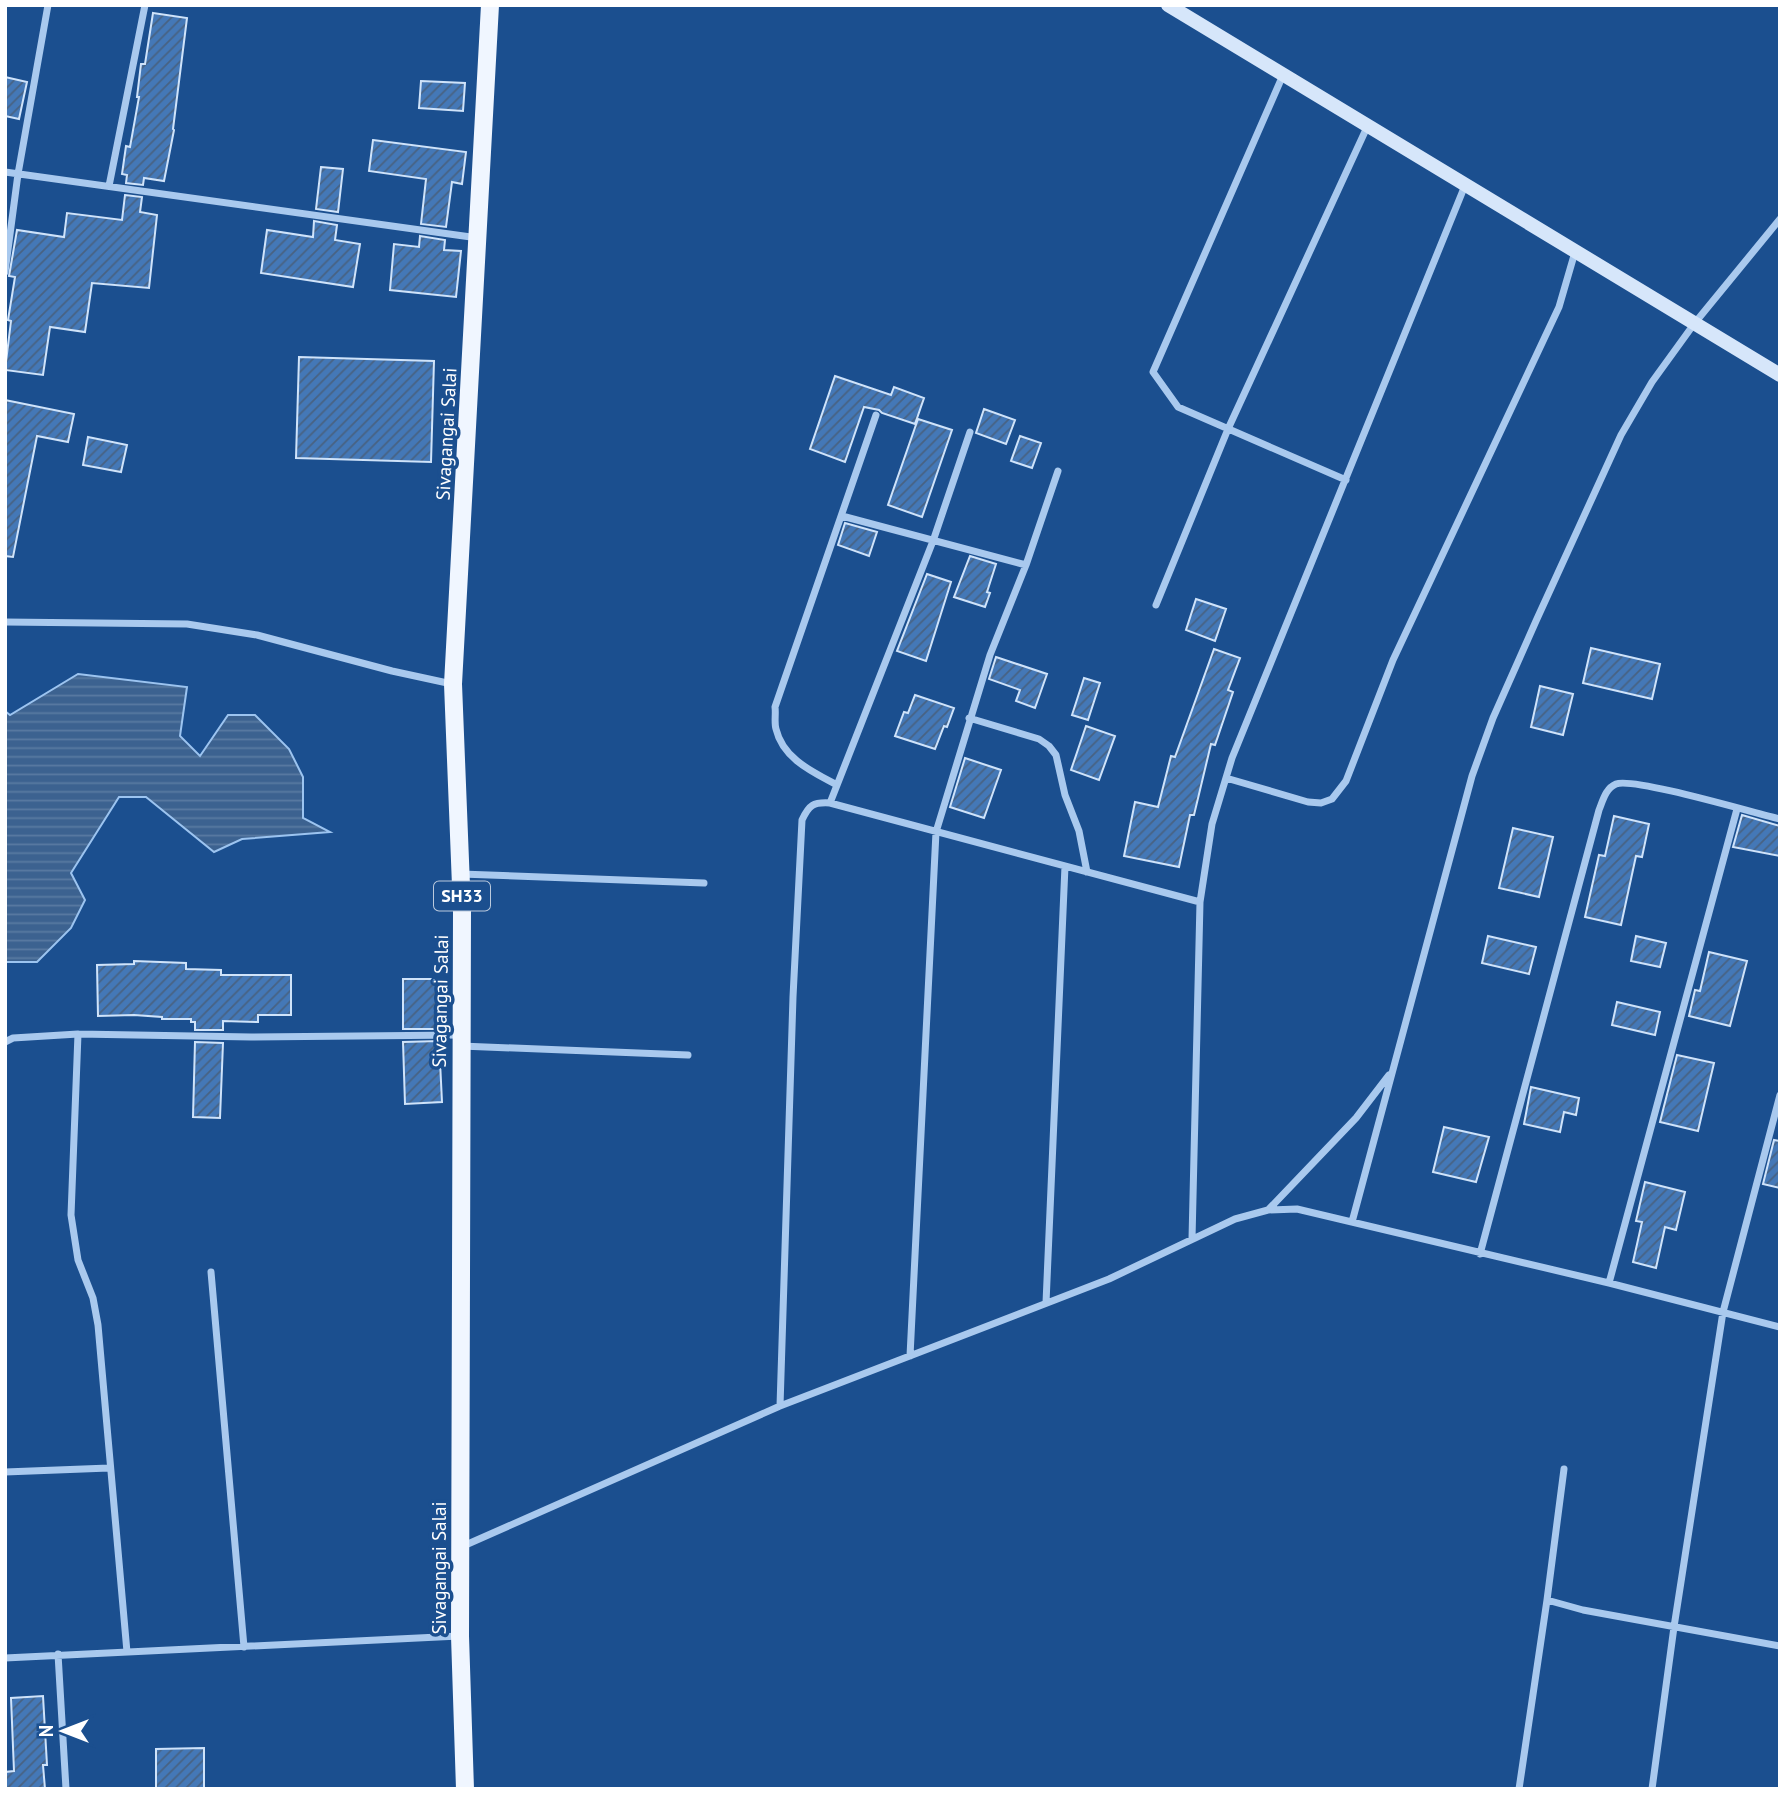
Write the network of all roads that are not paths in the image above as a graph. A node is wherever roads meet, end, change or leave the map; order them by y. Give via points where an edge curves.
1 (48, 5) edge
2 (145, 5) edge
3 (490, 5) edge
4 (1168, 5) edge
5 (1283, 75) junction
6 (1368, 125) junction
7 (5, 172) edge
8 (18, 174) junction
9 (1465, 183) junction
10 (109, 187) junction
11 (1780, 219) edge
12 (479, 238) junction
13 (1576, 251) junction
14 (5, 272) edge
15 (1694, 324) junction
16 (1780, 374) edge
17 (876, 415) dead end
18 (1228, 429) junction
19 (970, 432) dead end
20 (1058, 471) dead end
21 (1346, 480) junction
22 (842, 516) junction
23 (933, 541) junction
24 (1026, 565) junction
25 (1156, 605) dead end
26 (5, 622) edge
27 (453, 684) junction
28 (969, 718) junction
29 (1226, 778) junction
30 (837, 785) junction
31 (830, 803) junction
32 (1737, 808) junction
33 (1780, 819) edge
34 (936, 832) junction
35 (1065, 866) junction
36 (1087, 872) junction
37 (461, 874) junction
38 (704, 883) dead end
39 (1200, 902) junction
40 (78, 1034) junction
41 (461, 1040) junction
42 (5, 1042) edge
43 (688, 1055) dead end
44 (1392, 1071) junction
45 (1780, 1095) edge
46 (1268, 1210) junction
47 (1352, 1222) junction
48 (1192, 1239) junction
49 (1480, 1254) junction
50 (211, 1272) dead end
51 (1609, 1283) junction
52 (1046, 1303) junction
53 (1723, 1312) junction
54 (1780, 1326) edge
55 (910, 1356) junction
56 (780, 1406) junction
57 (109, 1468) junction
58 (1564, 1469) dead end
59 (5, 1472) edge
60 (460, 1547) junction
61 (1548, 1600) junction
62 (1674, 1627) junction
63 (460, 1636) junction
64 (1780, 1646) edge
65 (244, 1647) junction
66 (127, 1652) junction
67 (58, 1654) junction
68 (5, 1658) edge
69 (66, 1789) edge
70 (465, 1789) edge
71 (1519, 1789) edge
72 (1652, 1789) edge

1 - 8 street
2 - 10 street
3 - 12 main road, Sivagangai Salai / SH33
4 - 5 street
5 - 6 street
5 - 18 street via 1153,372 1178,407
6 - 9 street
6 - 18 street
7 - 8 street
8 - 10 street
8 - 14 street
9 - 13 street
9 - 21 street
10 - 12 street
11 - 15 street
12 - 27 main road, Sivagangai Salai / SH33
13 - 15 street
13 - 29 street via 1559,307 1393,660 1346,781 1332,799 1321,803
15 - 16 street
15 - 44 street via 1621,435 1493,718 1472,776
17 - 22 street
18 - 21 street
18 - 25 street
19 - 23 street
20 - 24 street
21 - 29 street
22 - 23 street
22 - 30 street via 775,706 776,730 785,748 797,762
23 - 24 street
23 - 30 street
24 - 28 street
26 - 27 street via 187,624 257,635
27 - 37 main road, Sivagangai Salai / SH33
28 - 34 street
28 - 36 street via 1039,740 1056,755
29 - 39 street via 1212,824
30 - 31 street
31 - 34 street
31 - 56 street via 808,807 802,820
32 - 33 street
32 - 49 street via 1623,782 1607,791
32 - 51 street
34 - 35 street
34 - 55 street
35 - 36 street
35 - 52 street
36 - 39 street
37 - 38 street
37 - 41 main road, Sivagangai Salai / SH33
39 - 48 street
40 - 41 street
40 - 42 street
40 - 57 street via 71,1215 78,1260 98,1325
41 - 43 street
41 - 60 main road, Sivagangai Salai / SH33
44 - 46 street via 1356,1118
44 - 47 street
45 - 53 street
46 - 47 street via 1297,1209
46 - 48 street via 1234,1219
47 - 49 street
48 - 52 street
49 - 51 street
50 - 65 street
51 - 53 street
52 - 55 street
53 - 54 street
53 - 62 street
55 - 56 street
56 - 60 street
57 - 59 street
57 - 66 street
58 - 61 street
60 - 63 main road, Sivagangai Salai / SH33
61 - 62 street
61 - 71 street
62 - 64 street
62 - 72 street
63 - 65 street
63 - 70 main road, Sivagangai Salai / SH33
65 - 66 street
66 - 67 street
67 - 68 street
67 - 69 street

